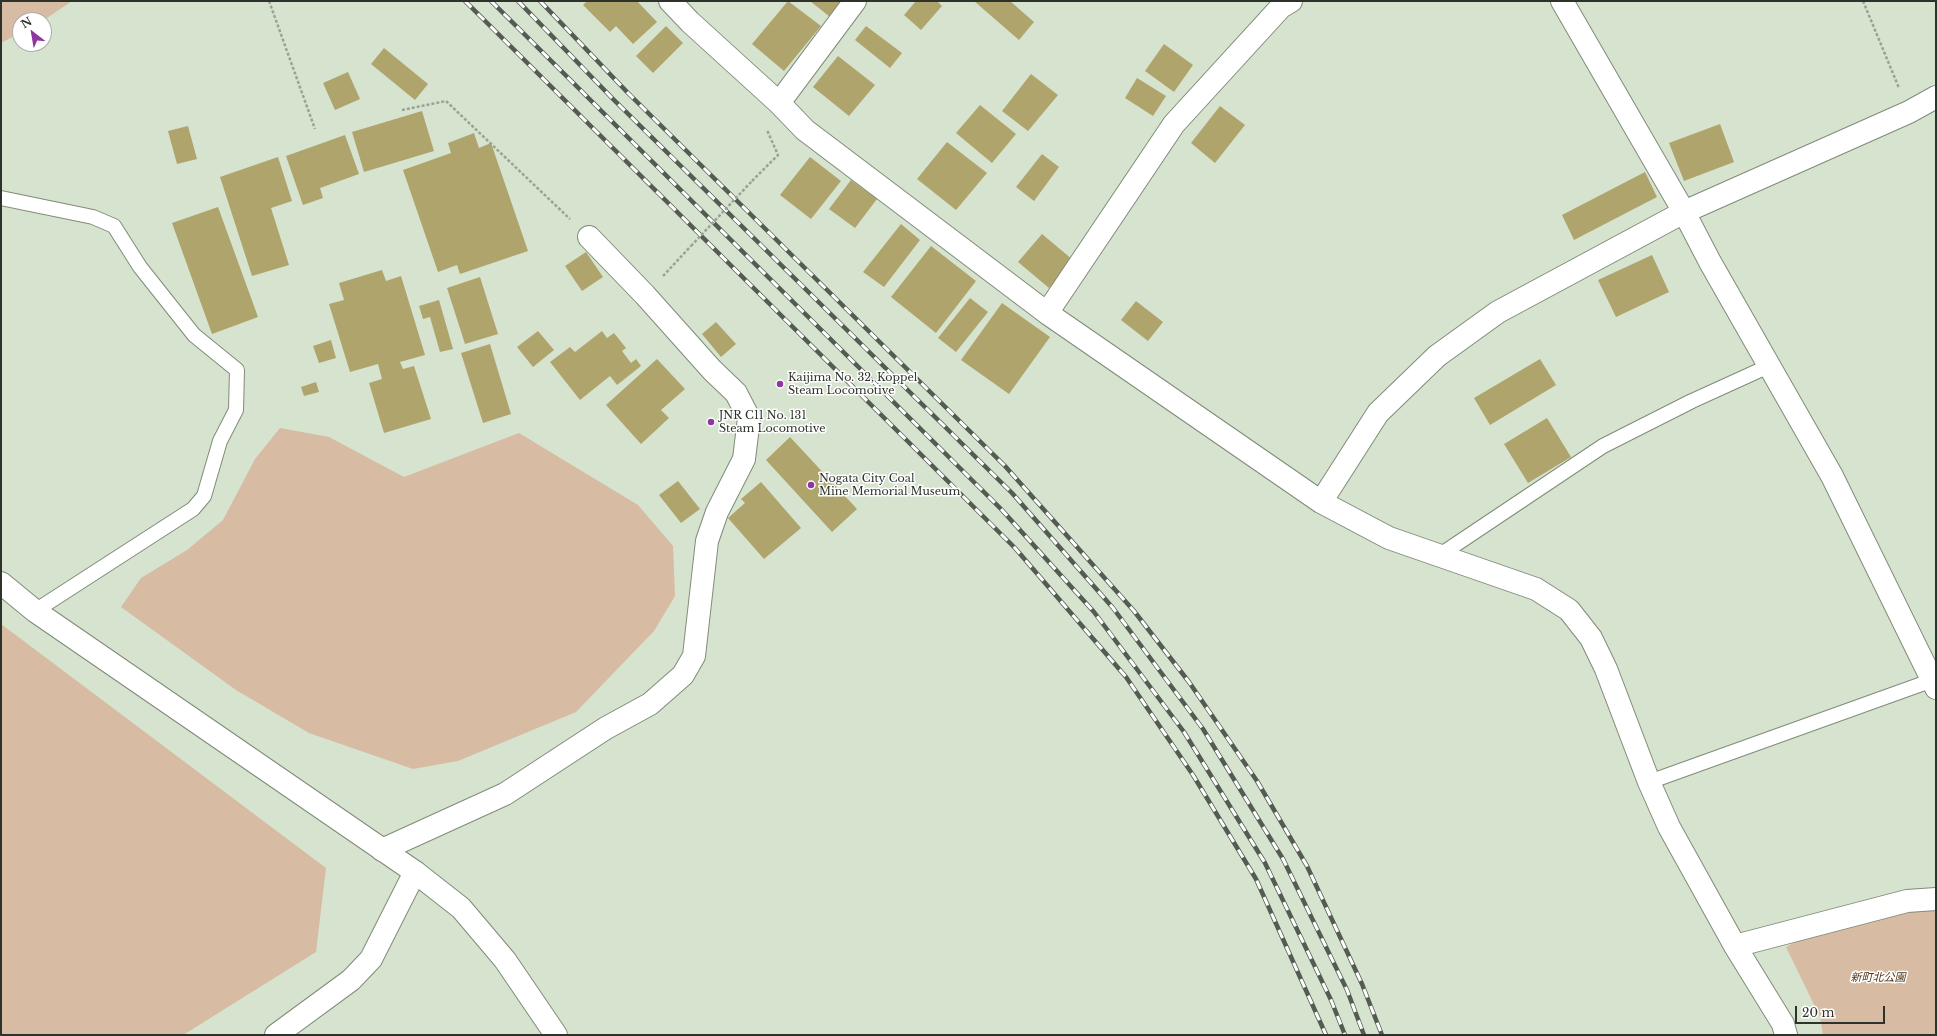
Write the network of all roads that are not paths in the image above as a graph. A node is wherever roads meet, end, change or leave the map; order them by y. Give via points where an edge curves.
1 (670, 1) edge
2 (855, 1) edge
3 (1290, 1) edge
4 (1562, 1) edge
5 (1936, 97) edge
6 (779, 103) junction
7 (1, 198) edge
8 (1684, 212) junction
9 (589, 237) road end
10 (1047, 313) junction
11 (1769, 366) junction
12 (1321, 502) junction
13 (1440, 555) junction
14 (1, 583) edge
15 (36, 611) junction
16 (1934, 684) edge
17 (1649, 782) junction
18 (382, 850) junction
19 (415, 872) junction
20 (1936, 899) edge
21 (1735, 946) junction
22 (276, 1035) edge
23 (556, 1035) edge
24 (1786, 1035) edge

1 - 6 street
2 - 6 street
3 - 10 street via 1174,124
4 - 8 street
5 - 8 street via 1909,112
6 - 10 street via 805,130
7 - 15 lane via 93,217 114,226 140,267 194,335 237,370 236,410 220,441 204,496 193,509
8 - 11 street
8 - 12 street via 1498,312 1437,356 1378,414
9 - 18 street via 736,393 749,418 744,459 717,512 707,541 694,656 683,675 650,704 606,728 505,794
10 - 12 street
11 - 13 lane via 1603,446
11 - 16 street via 1832,476
12 - 13 street via 1389,538
13 - 17 street via 1536,589 1569,610 1591,638 1606,669
14 - 15 street
15 - 18 street
16 - 17 lane
17 - 21 street via 1669,827
18 - 19 street
19 - 22 street via 371,959 351,980
19 - 23 street via 461,908 483,933 505,960
20 - 21 street via 1907,901
21 - 24 street via 1783,1024

